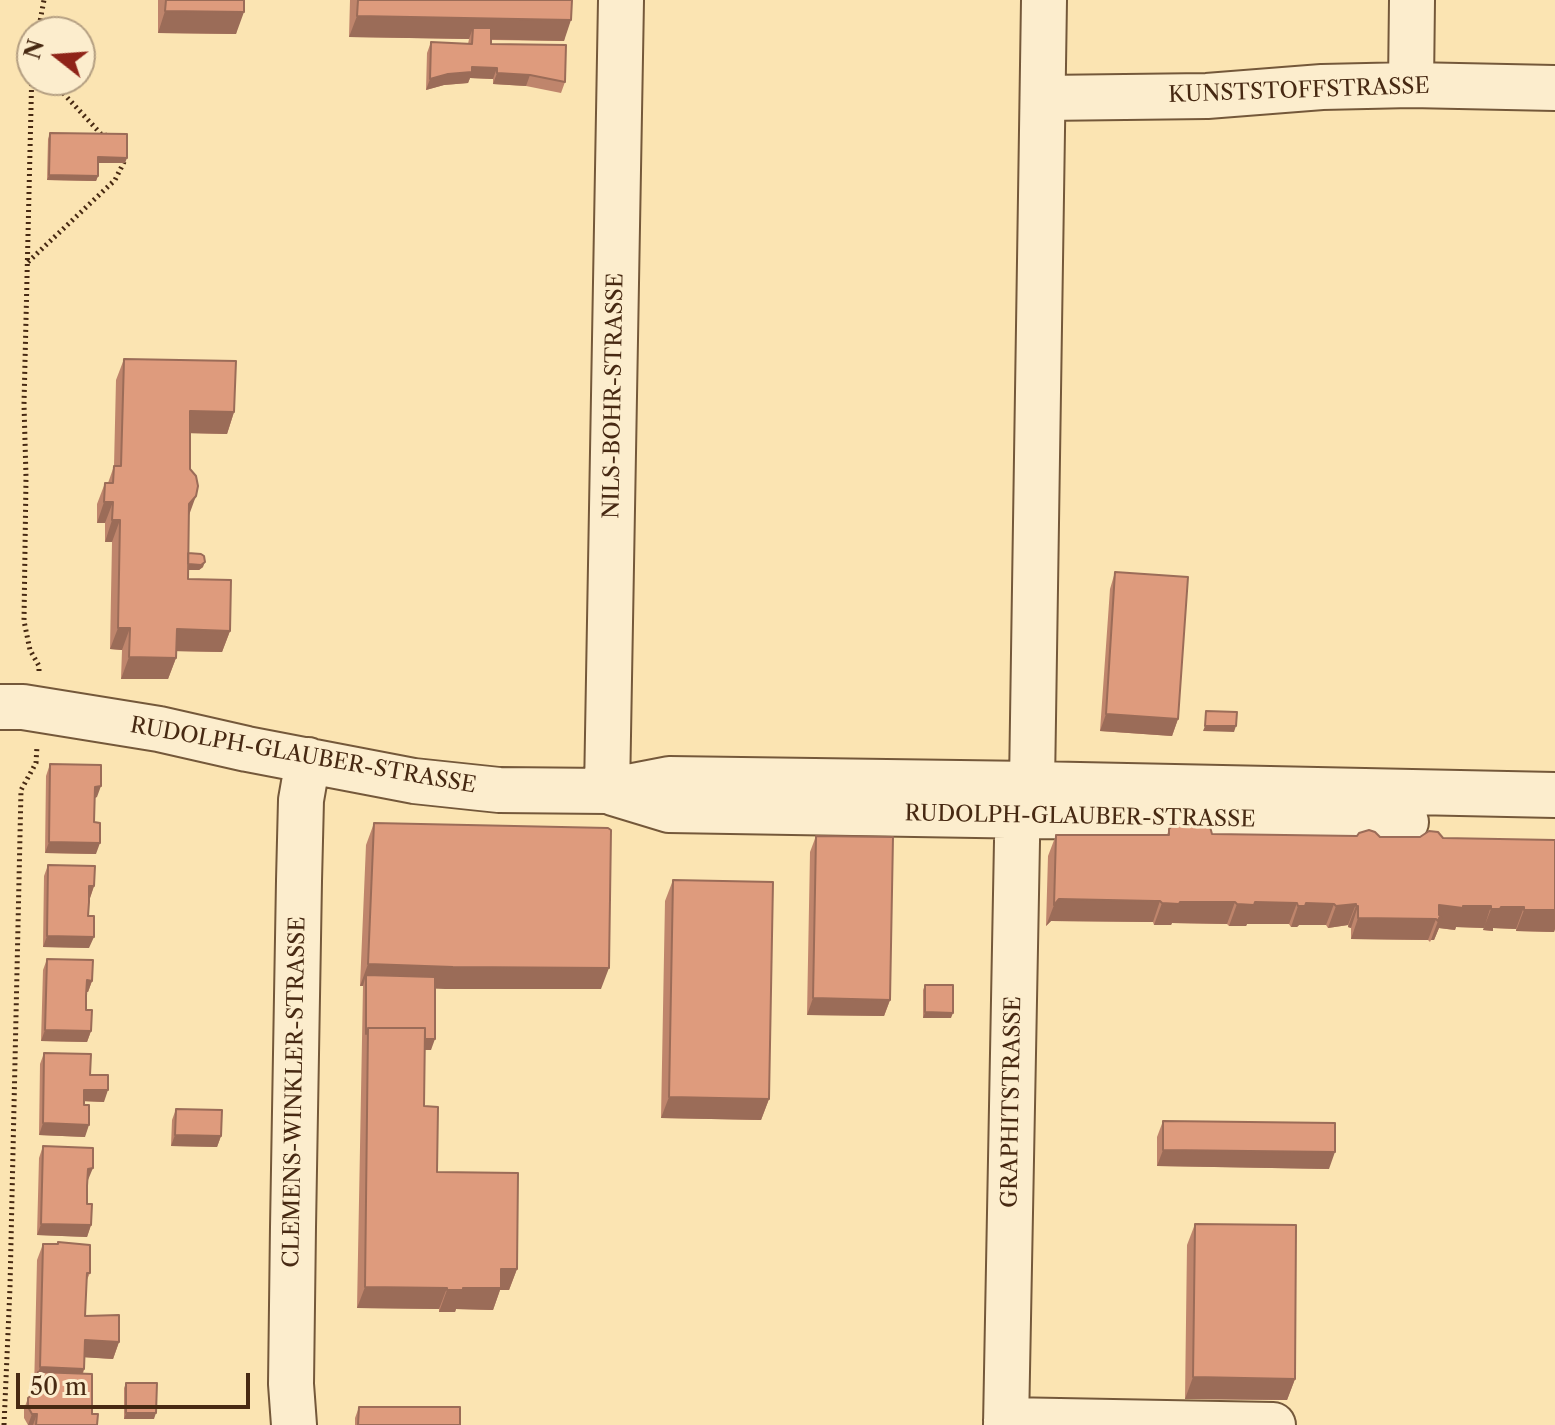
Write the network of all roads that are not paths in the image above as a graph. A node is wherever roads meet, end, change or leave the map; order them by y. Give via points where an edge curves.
1 (621, 0) edge
2 (1044, 0) edge
3 (1412, 0) edge
4 (1411, 85) junction
5 (1555, 88) edge
6 (1043, 98) junction
7 (0, 707) edge
8 (308, 760) junction
9 (607, 791) junction
10 (1023, 795) junction
11 (1555, 795) edge
12 (1555, 825) edge
13 (1006, 1423) edge
14 (294, 1425) edge
15 (1273, 1425) edge

1 - 9 street, NILS-BOHR-STRASSE
2 - 6 street, GRAPHITSTRASSE
3 - 4 street
4 - 5 street, KUNSTSTOFFSTRASSE
4 - 6 street, KUNSTSTOFFSTRASSE
6 - 10 street, GRAPHITSTRASSE
7 - 8 street, RUDOLPH-GLAUBER-STRASSE via 159,729
8 - 9 street, RUDOLPH-GLAUBER-STRASSE via 468,787
8 - 14 street, CLEMENS-WINKLER-STRASSE via 299,865
9 - 10 street, RUDOLPH-GLAUBER-STRASSE via 669,810
10 - 11 street, RUDOLPH-GLAUBER-STRASSE
10 - 12 street, RUDOLPH-GLAUBER-STRASSE
10 - 13 street, GRAPHITSTRASSE
13 - 15 street, GRAPHITSTRASSE

